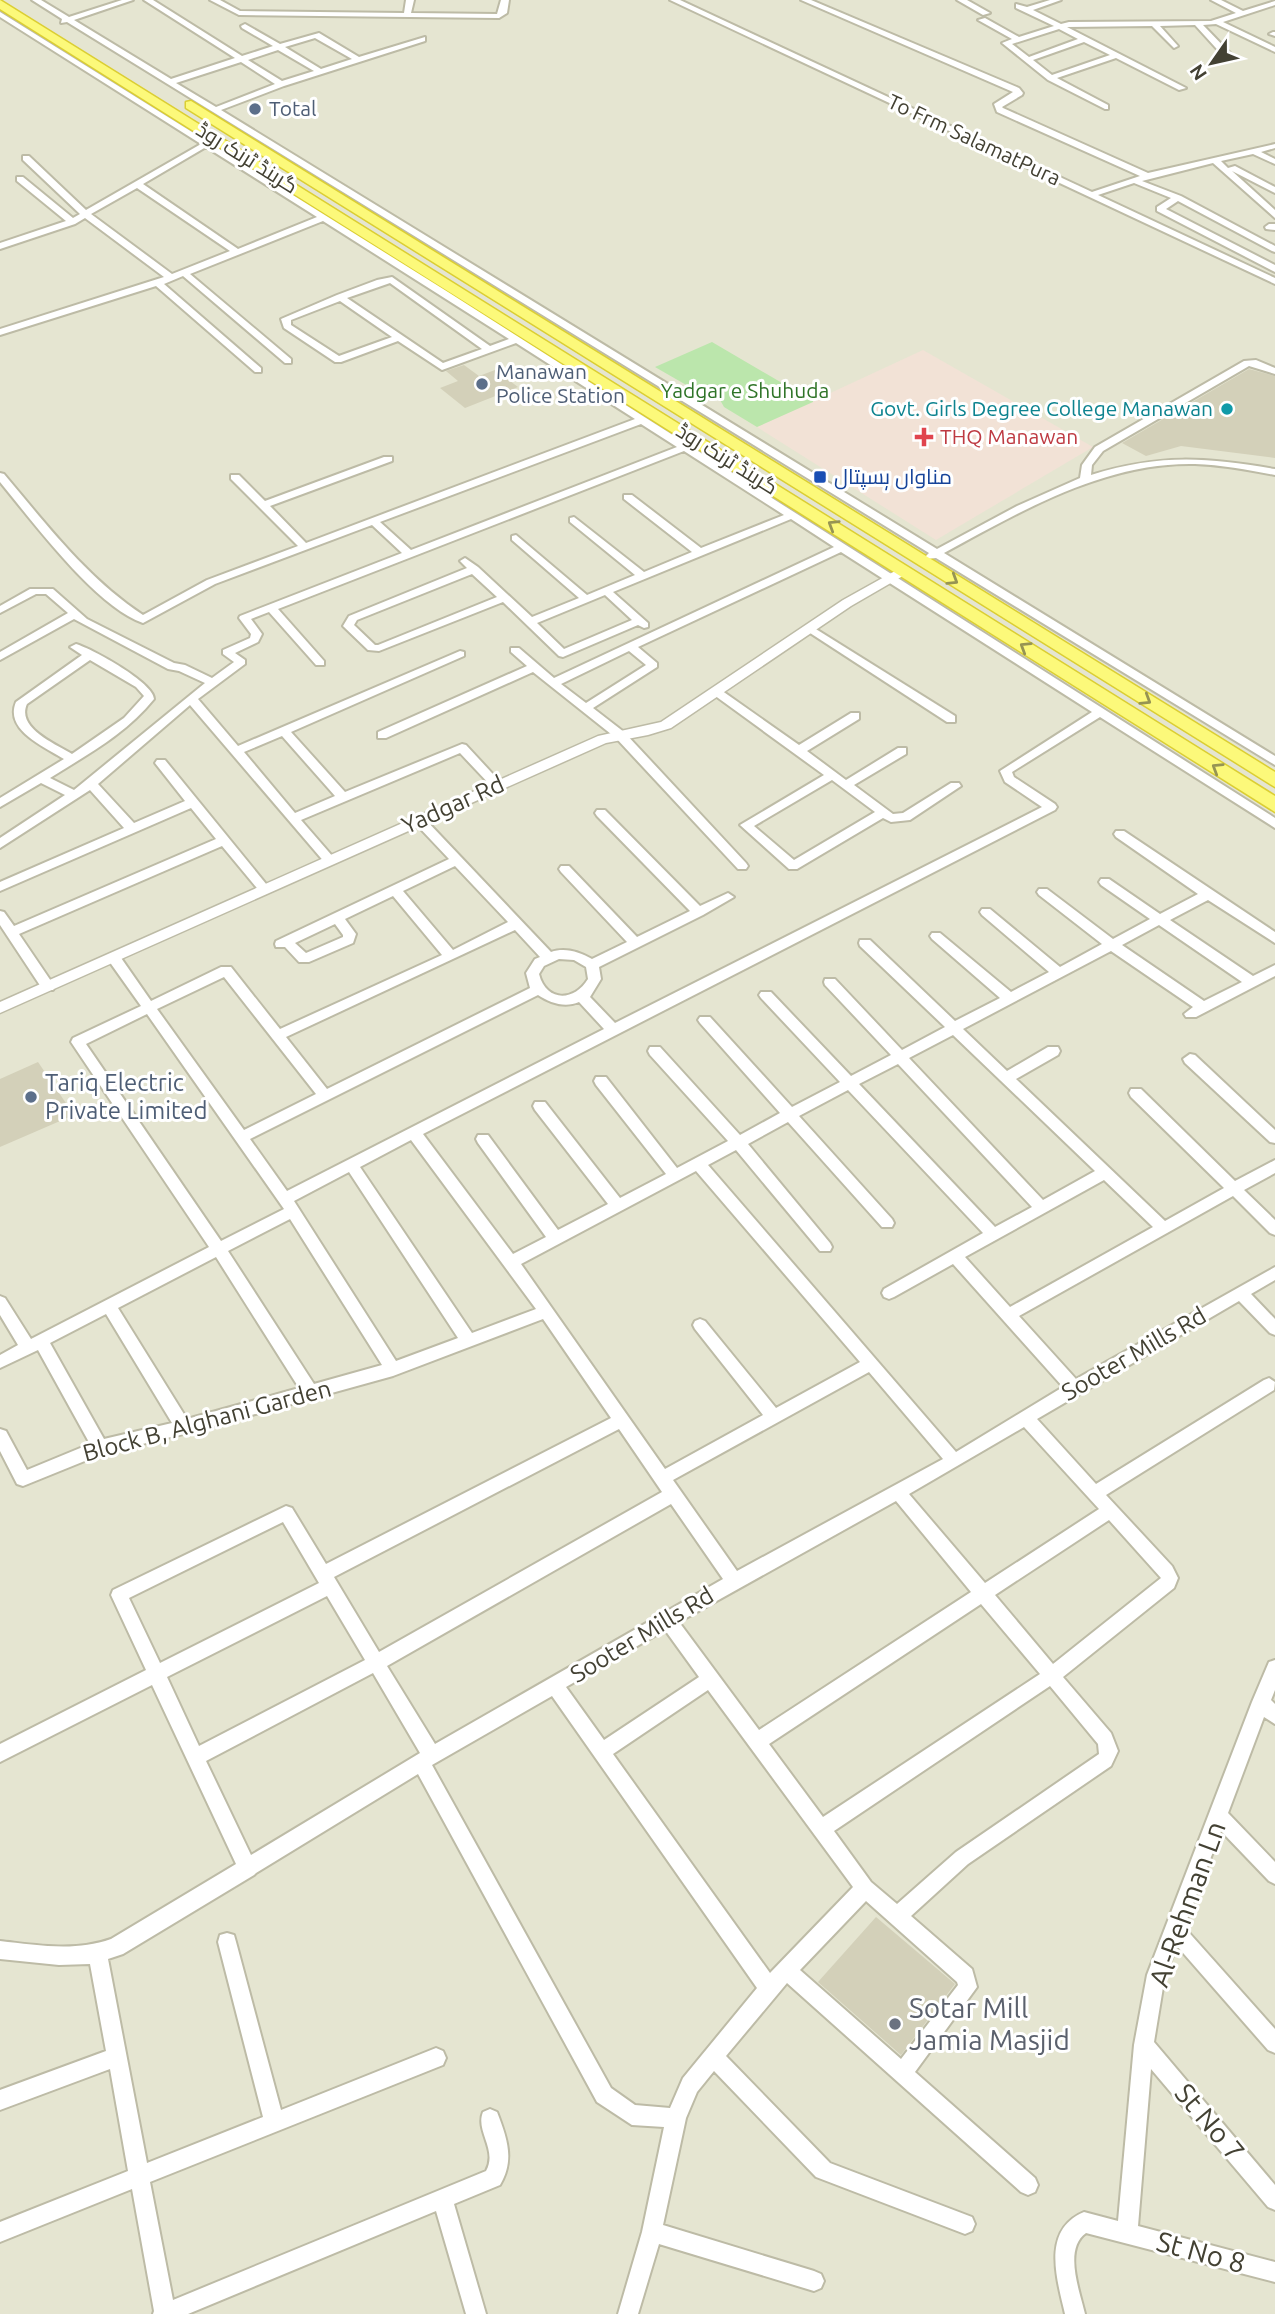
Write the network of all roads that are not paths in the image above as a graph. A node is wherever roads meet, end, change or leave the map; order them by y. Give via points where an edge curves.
1 (21, 0) edge
2 (36, 0) edge
3 (130, 0) edge
4 (148, 0) edge
5 (214, 0) edge
6 (410, 0) edge
7 (505, 0) edge
8 (674, 0) edge
9 (805, 0) edge
10 (961, 0) edge
11 (1018, 0) edge
12 (1057, 0) edge
13 (1215, 0) edge
14 (1272, 2) edge
15 (0, 4) edge
16 (1026, 10) junction
17 (0, 14) edge
18 (1243, 14) junction
19 (407, 15) junction
20 (63, 21) junction
21 (1218, 22) junction
22 (1155, 24) junction
23 (1198, 24) junction
24 (245, 26) dead end
25 (1059, 26) junction
26 (422, 39) dead end
27 (1018, 39) junction
28 (1085, 39) junction
29 (1174, 46) dead end
30 (279, 47) junction
31 (1275, 50) edge
32 (1117, 55) junction
33 (1228, 56) dead end
34 (240, 59) junction
35 (357, 60) junction
36 (1027, 60) junction
37 (319, 71) junction
38 (1051, 78) junction
39 (170, 82) junction
40 (281, 84) junction
41 (1182, 88) dead end
42 (1105, 107) dead end
43 (215, 113) junction
44 (206, 144) junction
45 (1275, 146) edge
46 (1252, 150) junction
47 (26, 158) dead end
48 (1215, 160) junction
49 (1275, 162) edge
50 (1147, 176) junction
51 (20, 178) dead end
52 (1135, 181) junction
53 (137, 184) junction
54 (1275, 190) edge
55 (1090, 195) junction
56 (1178, 198) junction
57 (85, 214) junction
58 (1275, 215) edge
59 (324, 218) junction
60 (72, 222) junction
61 (0, 246) edge
62 (1275, 249) edge
63 (237, 252) junction
64 (1275, 269) edge
65 (184, 273) junction
66 (170, 278) junction
67 (1275, 281) edge
68 (158, 284) junction
69 (340, 297) junction
70 (0, 332) edge
71 (574, 336) junction
72 (398, 338) junction
73 (516, 340) junction
74 (489, 350) junction
75 (288, 361) dead end
76 (258, 370) dead end
77 (1275, 371) edge
78 (678, 408) junction
79 (661, 417) junction
80 (642, 420) junction
81 (685, 447) junction
82 (388, 459) dead end
83 (1275, 472) edge
84 (0, 476) edge
85 (235, 477) dead end
86 (1085, 480) junction
87 (628, 497) dead end
88 (845, 505) junction
89 (262, 506) junction
90 (792, 515) junction
91 (574, 520) dead end
92 (373, 521) junction
93 (516, 538) dead end
94 (304, 546) junction
95 (842, 547) junction
96 (408, 553) junction
97 (700, 553) junction
98 (929, 558) junction
99 (897, 573) junction
100 (643, 576) junction
101 (606, 591) junction
102 (504, 598) junction
103 (586, 599) junction
104 (271, 608) junction
105 (0, 610) edge
106 (74, 614) junction
107 (638, 621) junction
108 (530, 622) junction
109 (811, 629) junction
110 (655, 635) junction
111 (76, 647) dead end
112 (631, 647) junction
113 (515, 650) dead end
114 (89, 654) junction
115 (460, 654) dead end
116 (0, 657) edge
117 (320, 663) dead end
118 (534, 667) junction
119 (212, 682) junction
120 (553, 684) junction
121 (718, 692) junction
122 (191, 698) junction
123 (585, 708) junction
124 (1100, 712) junction
125 (855, 716) dead end
126 (951, 719) dead end
127 (284, 731) junction
128 (382, 735) dead end
129 (620, 735) junction
130 (236, 751) junction
131 (798, 751) junction
132 (902, 751) dead end
133 (1272, 755) edge
134 (71, 758) junction
135 (161, 763) dead end
136 (832, 775) junction
137 (41, 778) junction
138 (1275, 781) edge
139 (91, 784) junction
140 (498, 785) junction
141 (846, 785) junction
142 (955, 786) dead end
143 (74, 795) junction
144 (342, 797) junction
145 (0, 803) edge
146 (193, 803) junction
147 (1275, 805) edge
148 (601, 813) dead end
149 (883, 813) junction
150 (294, 818) junction
151 (419, 820) junction
152 (1275, 824) edge
153 (132, 829) junction
154 (1121, 834) dead end
155 (224, 840) junction
156 (0, 844) edge
157 (458, 860) junction
158 (330, 861) junction
159 (742, 866) dead end
160 (565, 869) dead end
161 (1105, 882) dead end
162 (0, 887) edge
163 (394, 889) junction
164 (265, 890) junction
165 (1043, 892) dead end
166 (1208, 894) junction
167 (728, 897) dead end
168 (699, 912) junction
169 (986, 912) dead end
170 (0, 915) edge
171 (337, 917) junction
172 (1161, 919) junction
173 (517, 923) junction
174 (12, 933) junction
175 (936, 936) dead end
176 (1275, 938) edge
177 (635, 943) junction
178 (866, 943) dead end
179 (1112, 945) junction
180 (451, 956) junction
181 (548, 957) junction
182 (114, 958) junction
183 (592, 965) junction
184 (1275, 970) edge
185 (1059, 973) junction
186 (830, 982) dead end
187 (1252, 982) junction
188 (48, 987) junction
189 (537, 990) junction
190 (765, 995) dead end
191 (581, 996) junction
192 (1010, 999) junction
193 (149, 1007) junction
194 (0, 1008) edge
195 (705, 1020) dead end
196 (956, 1028) junction
197 (613, 1030) junction
198 (278, 1035) junction
199 (655, 1051) dead end
200 (1053, 1051) dead end
201 (901, 1057) junction
202 (1190, 1059) dead end
203 (1006, 1078) junction
204 (601, 1081) dead end
205 (849, 1085) junction
206 (1136, 1093) dead end
207 (325, 1096) junction
208 (540, 1106) dead end
209 (792, 1114) junction
210 (413, 1132) junction
211 (243, 1137) junction
212 (1275, 1138) edge
213 (483, 1139) dead end
214 (739, 1143) junction
215 (351, 1164) junction
216 (699, 1164) junction
217 (1275, 1166) edge
218 (1106, 1172) junction
219 (676, 1176) junction
220 (1233, 1189) junction
221 (288, 1205) junction
222 (618, 1206) junction
223 (1042, 1208) junction
224 (887, 1223) dead end
225 (1163, 1228) junction
226 (1275, 1229) edge
227 (993, 1235) junction
228 (556, 1238) junction
229 (825, 1247) dead end
230 (219, 1250) junction
231 (956, 1257) junction
232 (510, 1262) junction
233 (1275, 1273) edge
234 (889, 1293) dead end
235 (1240, 1293) junction
236 (0, 1302) edge
237 (110, 1307) junction
238 (545, 1312) junction
239 (1008, 1315) junction
240 (700, 1325) dead end
241 (1275, 1329) edge
242 (468, 1340) junction
243 (34, 1345) junction
244 (0, 1362) edge
245 (870, 1364) junction
246 (393, 1369) junction
247 (1269, 1385) dead end
248 (1073, 1388) junction
249 (310, 1392) junction
250 (773, 1416) junction
251 (1026, 1418) junction
252 (621, 1420) junction
253 (183, 1427) junction
254 (0, 1436) edge
255 (100, 1447) junction
256 (954, 1461) junction
257 (662, 1478) junction
258 (897, 1491) junction
259 (1095, 1493) junction
260 (673, 1494) junction
261 (1111, 1510) junction
262 (327, 1580) junction
263 (734, 1581) junction
264 (983, 1595) junction
265 (667, 1620) junction
266 (376, 1663) junction
267 (1275, 1668) edge
268 (156, 1674) junction
269 (1051, 1676) junction
270 (711, 1678) junction
271 (555, 1686) junction
272 (1268, 1709) edge
273 (758, 1741) junction
274 (601, 1752) junction
275 (0, 1753) edge
276 (196, 1757) junction
277 (427, 1759) junction
278 (1219, 1817) junction
279 (822, 1828) junction
280 (248, 1869) junction
281 (1275, 1875) edge
282 (865, 1888) junction
283 (896, 1917) junction
284 (1173, 1928) junction
285 (227, 1942) dead end
286 (0, 1950) edge
287 (98, 1955) junction
288 (786, 1970) junction
289 (769, 1988) junction
290 (1275, 2043) edge
291 (1144, 2045) junction
292 (118, 2056) junction
293 (714, 2057) junction
294 (436, 2058) dead end
295 (902, 2073) junction
296 (0, 2100) edge
297 (676, 2118) junction
298 (490, 2119) dead end
299 (274, 2122) junction
300 (139, 2176) junction
301 (1028, 2185) dead end
302 (443, 2199) junction
303 (1275, 2200) edge
304 (965, 2224) dead end
305 (0, 2232) edge
306 (652, 2232) junction
307 (1127, 2232) junction
308 (1275, 2272) edge
309 (814, 2281) dead end
310 (164, 2314) edge
311 (477, 2314) edge
312 (628, 2314) edge
313 (1075, 2314) edge

1 - 20 highway, گرینڈ ٹرنک روڈ
2 - 20 street
3 - 20 street
4 - 34 street
5 - 19 street via 239,13
6 - 19 street
7 - 19 street via 499,16
8 - 55 street, To Frm SalamatPura
9 - 50 street via 1016,90 1016,96 997,106 1000,110
10 - 27 street
11 - 16 street via 1026,4 1019,6
12 - 16 street
13 - 18 street
14 - 18 street
15 - 79 highway, گرینڈ ٹرنک روڈ
16 - 25 street
17 - 44 street
18 - 21 street
20 - 39 street
20 - 43 highway, گرینڈ ٹرنک روڈ
21 - 23 street
21 - 31 street
22 - 23 street
22 - 25 street
22 - 29 street
23 - 33 street
24 - 30 street
25 - 27 street
25 - 28 street
26 - 35 street
27 - 36 street via 1007,45
28 - 32 street
28 - 36 street
30 - 34 street
30 - 35 street via 316,35
30 - 37 street
32 - 38 street
32 - 41 street
34 - 39 street
34 - 40 street
35 - 37 street
36 - 38 street
37 - 40 street
38 - 42 street
39 - 43 street
40 - 43 street
43 - 71 highway, گرینڈ ٹرنک روڈ
44 - 53 street
44 - 59 street
45 - 46 street
46 - 48 street
46 - 49 street
47 - 57 street
48 - 50 street
48 - 54 street
48 - 58 street
50 - 52 street
51 - 60 street
52 - 55 street
52 - 56 street
53 - 57 street
53 - 63 street
55 - 67 street, To Frm SalamatPura
56 - 62 street
56 - 64 street via 1160,209
57 - 60 street
57 - 66 street
59 - 63 street
59 - 73 street
60 - 61 street
63 - 65 street
65 - 66 street
65 - 75 street
66 - 68 street
68 - 70 street
68 - 76 street
69 - 72 street
69 - 72 street via 290,316 286,324 338,360
69 - 74 street via 384,281 396,282
71 - 78 highway, گرینڈ ٹرنک روڈ
71 - 88 street
72 - 74 street via 442,367
73 - 74 street
73 - 80 street
77 - 86 street via 1247,363 1099,449 1087,465
78 - 79 highway
78 - 88 highway, گرینڈ ٹرنک روڈ
99 -> 79 highway, گرینڈ ٹرنک روڈ
80 - 81 street
80 - 92 street
81 - 90 street
81 - 96 street
82 - 89 street
83 - 86 street via 1181,461 1122,468
84 - 94 street via 91,581 143,620 195,588
85 - 89 street
86 - 98 street
87 - 97 street
88 - 98 highway, گرینڈ ٹرنک روڈ
89 - 94 street
90 - 95 street
90 - 97 street
91 - 100 street
92 - 94 street
92 - 96 street
93 - 103 street
95 - 99 street
95 - 110 street
96 - 104 street
97 - 100 street
98 - 133 street
98 -> 138 highway, گرینڈ ٹرنک روڈ
99 - 109 street, Yadgar Rd
99 - 124 street
147 -> 99 highway, گرینڈ ٹرنک روڈ
100 - 101 street
101 - 103 street
101 - 107 street
102 - 102 street via 379,648 372,648 348,626 353,618 469,565
102 - 108 street
103 - 108 street
104 - 117 street
104 - 119 street via 244,618 257,634 254,640 227,652 241,662
105 - 106 street via 42,590
106 - 116 street
106 - 119 street via 172,667
107 - 108 street via 563,654
107 - 110 street
109 - 121 street, Yadgar Rd
109 - 126 street
110 - 112 street
111 - 114 street
112 - 120 street
112 - 123 street via 653,665
113 - 118 street
114 - 134 street via 17,708 17,716 31,732
114 - 134 street via 141,684 150,696 122,726
115 - 127 street
118 - 120 street
118 - 128 street
119 - 122 street
120 - 123 street
121 - 129 street, Yadgar Rd via 666,725
121 - 131 street
122 - 130 street
122 - 139 street
123 - 129 street
124 - 152 street
124 - 197 street via 1006,771 1009,779 1051,807
125 - 131 street
127 - 130 street
127 - 144 street
129 - 140 street, Yadgar Rd
129 - 159 street
130 - 150 street
131 - 136 street
132 - 141 street
134 - 137 street
135 - 146 street
136 - 141 street
136 - 149 street via 746,825 793,866
137 - 143 street
137 - 145 street
139 - 143 street
139 - 153 street
140 - 144 street via 462,748
140 - 151 street, Yadgar Rd
141 - 149 street
142 - 149 street via 906,817 891,818
143 - 156 street
144 - 150 street
146 - 153 street
146 - 155 street
148 - 168 street
150 - 158 street
151 - 157 street
151 - 158 street, Yadgar Rd
153 - 162 street
154 - 166 street
155 - 164 street
155 - 174 street
157 - 163 street
157 - 173 street
158 - 164 street, Yadgar Rd
160 - 177 street
161 - 172 street
163 - 171 street
163 - 180 street
164 - 182 street, Yadgar Rd
165 - 179 street
166 - 172 street
166 - 176 street
167 - 168 street
168 - 177 street
169 - 185 street
170 - 174 street
171 - 171 street via 350,934 348,940 304,959 284,943
172 - 179 street
172 - 187 street
173 - 180 street
173 - 181 street
174 - 188 street
175 - 192 street
177 - 183 street
178 - 196 street
179 - 185 street
179 - 187 street via 1197,1010
180 - 198 street
181 - 183 street via 578,956
181 - 189 street via 534,968
182 - 188 street, Yadgar Rd
182 - 193 street
183 - 191 street via 593,986
184 - 187 street
185 - 192 street
186 - 201 street
188 - 194 street, Yadgar Rd
189 - 191 street via 562,1000
189 - 207 street
190 - 205 street
191 - 197 street
192 - 196 street
193 - 198 street via 226,970
193 - 211 street
193 - 230 street via 78,1042
195 - 209 street
196 - 201 street
196 - 203 street
197 - 210 street
198 - 207 street
199 - 214 street
200 - 203 street
201 - 205 street
201 - 223 street
202 - 212 street
203 - 218 street
204 - 219 street
205 - 209 street
205 - 227 street
206 - 220 street
207 - 211 street
208 - 222 street
209 - 214 street
209 - 224 street
210 - 215 street
210 - 232 street
211 - 221 street
213 - 228 street
214 - 216 street
214 - 229 street
215 - 221 street
215 - 242 street
216 - 219 street
216 - 245 street
217 - 220 street
218 - 223 street
218 - 225 street
219 - 222 street
220 - 225 street
220 - 226 street
221 - 230 street
221 - 246 street
222 - 228 street
223 - 227 street
225 - 239 street
227 - 231 street
228 - 232 street
230 - 237 street
230 - 249 street
231 - 234 street
231 - 239 street
232 - 238 street
233 - 235 street, Sooter Mills Rd
235 - 241 street
235 - 248 street, Sooter Mills Rd
236 - 243 street
237 - 243 street
237 - 253 street
238 - 242 street, Block B, Alghani Garden
238 - 252 street
239 - 248 street
240 - 250 street
242 - 246 street, Block B, Alghani Garden
243 - 244 street
243 - 255 street
245 - 250 street
245 - 256 street
246 - 249 street, Block B, Alghani Garden
247 - 259 street
248 - 251 street, Sooter Mills Rd
249 - 253 street, Block B, Alghani Garden
250 - 257 street
251 - 256 street, Sooter Mills Rd
251 - 259 street
252 - 257 street
252 - 262 street
253 - 255 street, Block B, Alghani Garden
254 - 255 street, Block B, Alghani Garden via 23,1479
256 - 258 street, Sooter Mills Rd
257 - 260 street
258 - 263 street, Sooter Mills Rd
258 - 264 street
259 - 261 street
260 - 263 street
260 - 266 street
261 - 264 street
261 - 269 street via 1170,1578
262 - 266 street
262 - 268 street
262 - 268 street via 286,1513 119,1595
263 - 265 street, Sooter Mills Rd
264 - 269 street
264 - 273 street
265 - 270 street
265 - 271 street, Sooter Mills Rd
266 - 276 street
266 - 277 street
267 - 272 street, Al-Rehman Ln
268 - 275 street
268 - 276 street
269 - 279 street
269 - 283 street via 1105,1739 1110,1751 1105,1760 962,1858
270 - 273 street
270 - 274 street
271 - 274 street
271 - 277 street, Sooter Mills Rd
272 - 278 street, Al-Rehman Ln
273 - 279 street
274 - 289 street
276 - 280 street
277 - 280 street, Sooter Mills Rd
277 - 297 street via 604,2095 632,2115
278 - 281 street
278 - 284 street, Al-Rehman Ln
279 - 282 street
280 - 287 street, Sooter Mills Rd
282 - 283 street
282 - 288 street
283 - 295 street via 965,1976 968,1987
284 - 290 street
284 - 291 street, Al-Rehman Ln via 1156,1975
285 - 299 street
286 - 287 street, Sooter Mills Rd
287 - 292 street
288 - 289 street
288 - 295 street
289 - 293 street
291 - 303 street, St No 7
291 - 307 street, Al-Rehman Ln
292 - 296 street
292 - 300 street
293 - 297 street via 690,2085
293 - 304 street via 823,2170
294 - 299 street
295 - 301 street
297 - 306 street
298 - 302 street via 502,2157 500,2169 493,2178
299 - 300 street
300 - 305 street
300 - 310 street
302 - 310 street
302 - 311 street
306 - 309 street
306 - 312 street
307 - 308 street, St No 8
307 - 313 street, St No 8 via 1084,2222 1074,2226 1065,2252

